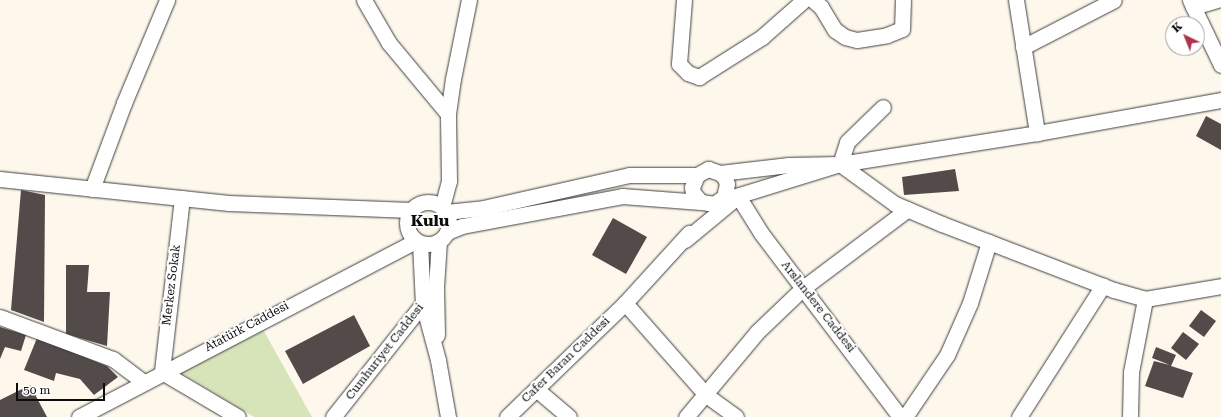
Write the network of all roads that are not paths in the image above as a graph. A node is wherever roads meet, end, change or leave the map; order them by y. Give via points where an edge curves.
1 (167, 0) edge
2 (364, 0) edge
3 (469, 0) edge
4 (684, 0) edge
5 (804, 0) edge
6 (813, 0) edge
7 (903, 0) edge
8 (1016, 0) edge
9 (1114, 0) edge
10 (1217, 0) edge
11 (1191, 4) edge
12 (1023, 47) junction
13 (1221, 65) edge
14 (1221, 100) edge
15 (883, 107) dead end
16 (448, 114) junction
17 (1037, 133) junction
18 (840, 164) junction
19 (720, 173) junction
20 (697, 175) junction
21 (0, 178) edge
22 (92, 188) junction
23 (738, 196) junction
24 (182, 198) junction
25 (709, 203) junction
26 (411, 210) junction
27 (444, 210) junction
28 (908, 210) junction
29 (443, 237) junction
30 (685, 240) junction
31 (418, 242) junction
32 (989, 242) junction
33 (1103, 285) junction
34 (1221, 286) edge
35 (436, 287) junction
36 (803, 288) junction
37 (1145, 299) junction
38 (625, 303) junction
39 (423, 304) junction
40 (0, 318) edge
41 (438, 360) junction
42 (162, 372) junction
43 (143, 382) junction
44 (536, 389) junction
45 (706, 395) junction
46 (79, 417) edge
47 (238, 417) edge
48 (333, 417) edge
49 (448, 417) edge
50 (507, 417) edge
51 (569, 417) edge
52 (686, 417) edge
53 (736, 417) edge
54 (900, 417) edge
55 (905, 417) edge
56 (1019, 417) edge
57 (1130, 417) edge

1 - 22 street via 124,102
2 - 16 street via 389,43
3 - 16 street
4 - 5 street via 679,64 688,73 700,77 762,37
6 - 7 street via 821,7 835,30 845,37 857,40 887,35 902,29
8 - 12 street
9 - 12 street
10 - 11 street
11 - 13 street
12 - 17 street
14 - 17 street
15 - 18 street via 846,142
16 - 27 street via 449,182
17 - 18 street
18 - 19 street via 789,165
18 - 23 street
18 - 28 street via 895,204
19 - 20 street via 708,169
19 - 25 street via 727,184 724,197
20 - 25 street via 692,187 696,198
20 - 27 street via 629,174 483,208
21 - 22 street
22 - 24 street
23 - 25 street
23 - 30 street
23 - 36 street, Arslandere Caddesi via 748,214
24 - 26 street via 229,203
24 - 42 street, Merkez Sokak
25 - 29 street via 622,196 462,226
25 - 30 street
26 - 27 street via 416,205 429,202
26 - 31 street via 406,222 407,228
27 - 29 street via 449,222
28 - 32 street
28 - 36 street
29 - 31 street via 433,244
29 - 35 street
30 - 38 street, Cafer Baran Caddesi
31 - 39 street
31 - 42 street, Atatürk Caddesi
32 - 33 street
32 - 55 street via 970,303 947,355
33 - 37 street
33 - 56 street
34 - 37 street
35 - 39 street, Cumhuriyet Caddesi
35 - 41 street
36 - 45 street via 757,332
36 - 54 street, Arslandere Caddesi
37 - 57 street via 1131,372
38 - 44 street, Cafer Baran Caddesi
38 - 45 street
39 - 41 street
39 - 48 street, Cumhuriyet Caddesi
40 - 43 street via 113,359
41 - 49 street
42 - 43 street, Atatürk Caddesi
42 - 47 street
43 - 46 street, Atatürk Caddesi
44 - 50 street, Cafer Baran Caddesi
44 - 51 street
45 - 52 street
45 - 53 street

